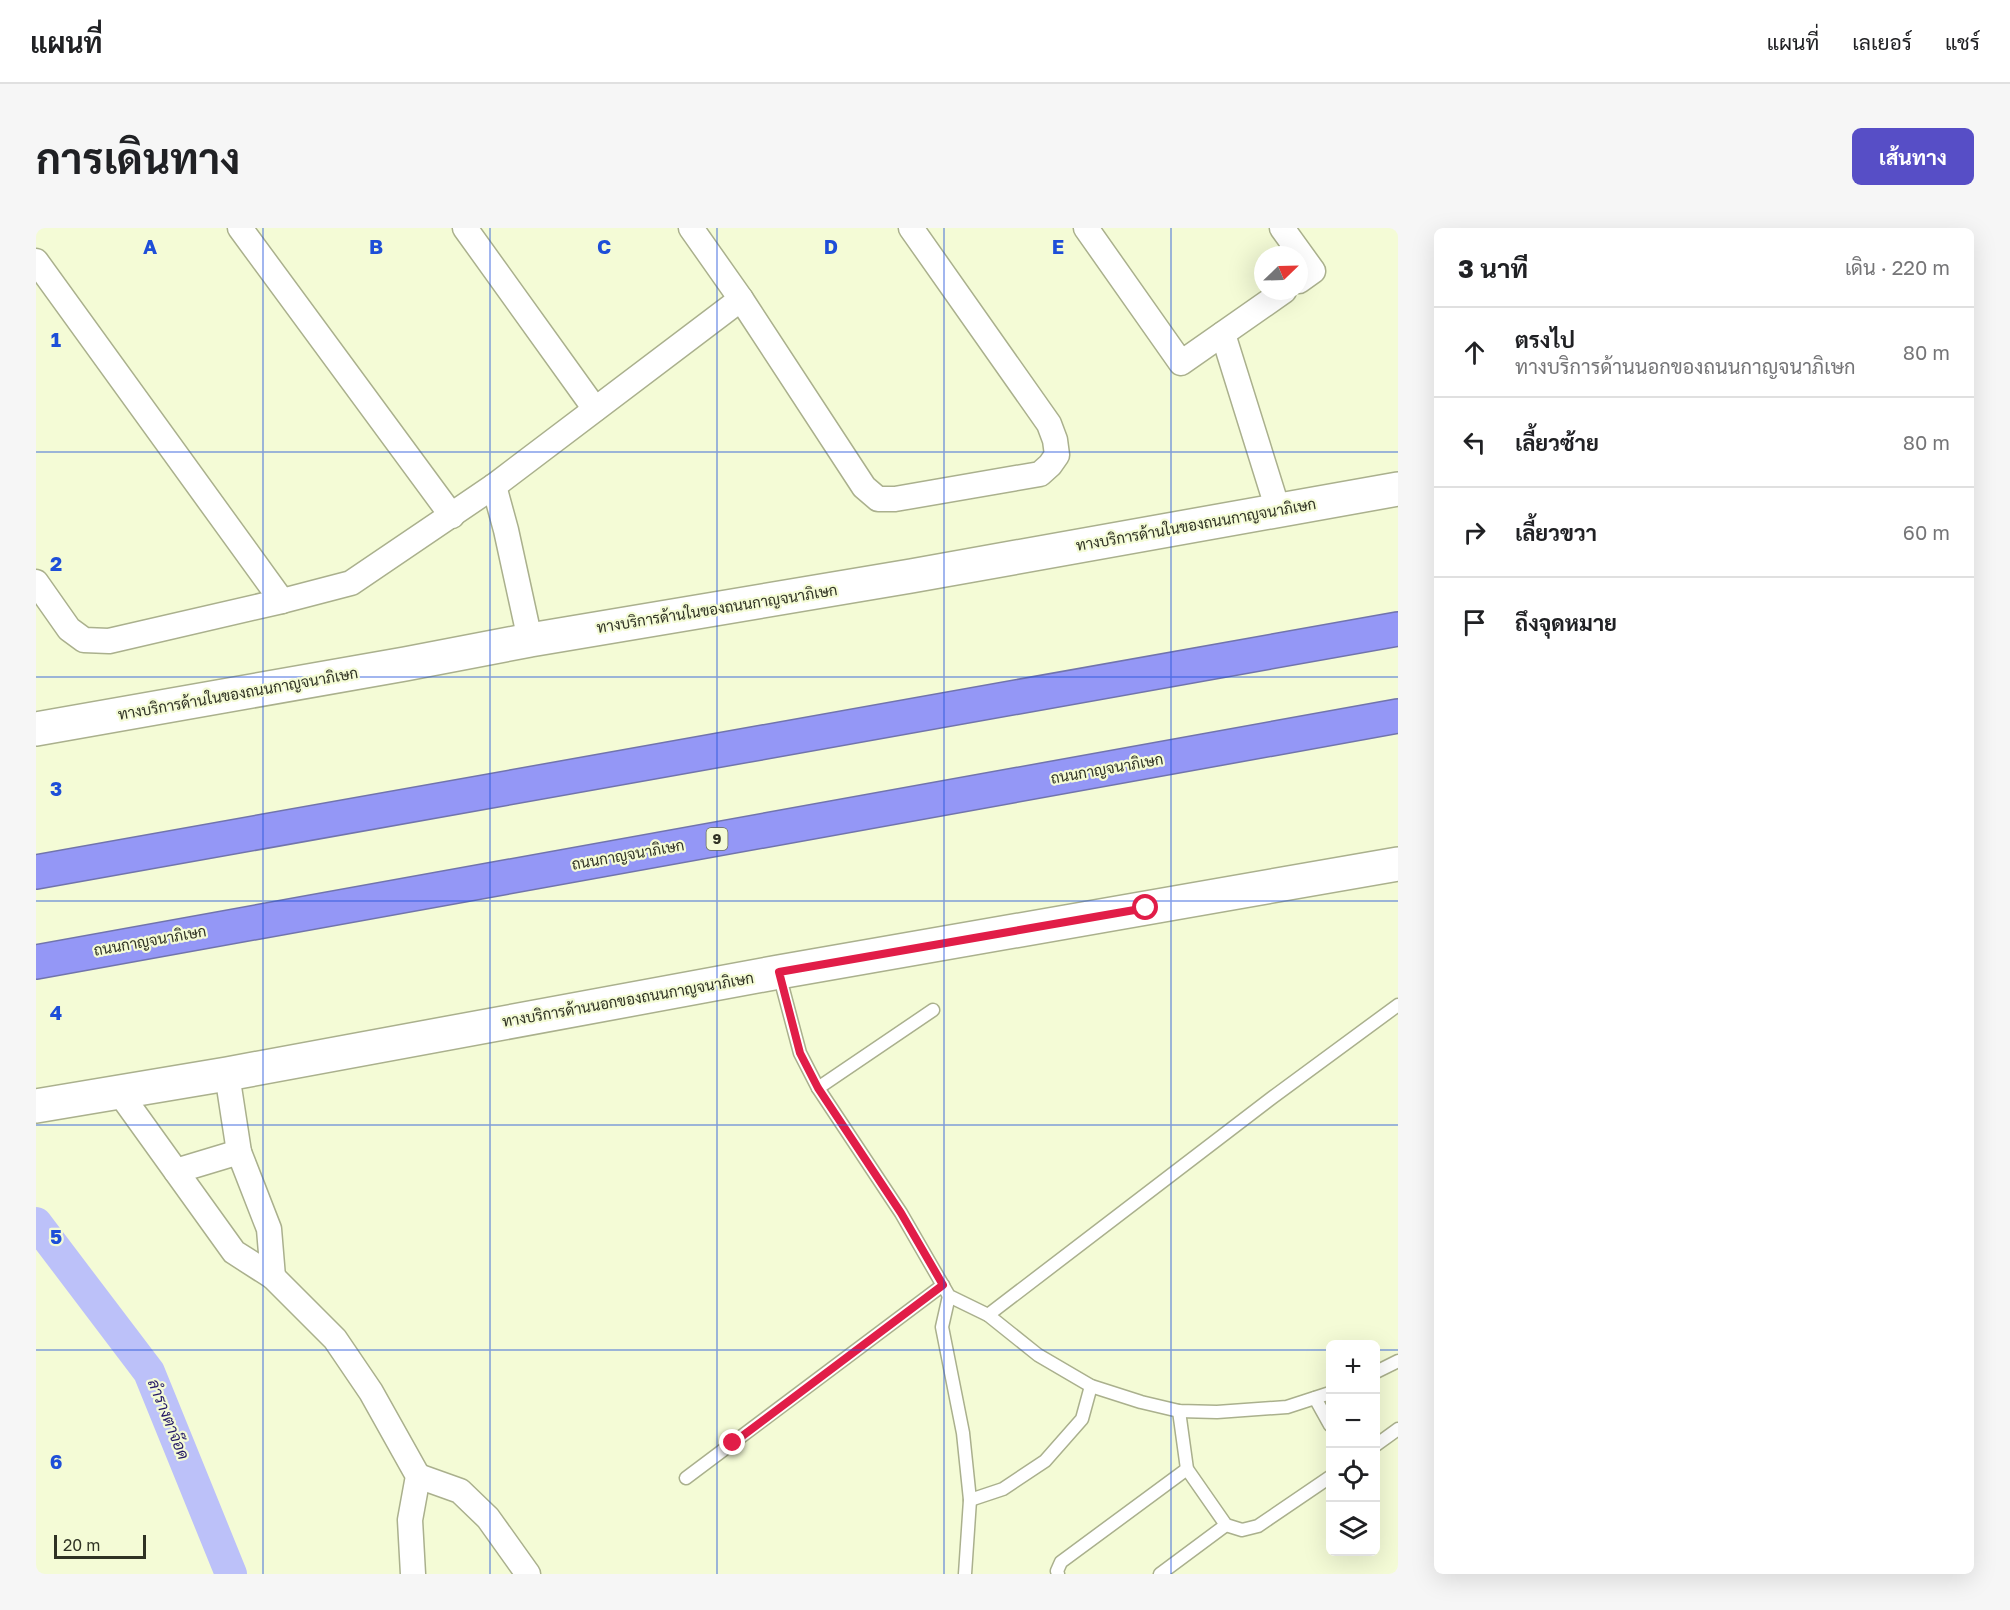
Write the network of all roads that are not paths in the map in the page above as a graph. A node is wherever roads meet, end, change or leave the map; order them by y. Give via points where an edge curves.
1 (240, 228) edge
2 (465, 228) edge
3 (691, 228) edge
4 (911, 228) edge
5 (1086, 228) edge
6 (1282, 228) edge
7 (1295, 246) edge
8 (36, 261) edge
9 (741, 299) junction
10 (1271, 300) edge
11 (1223, 334) junction
12 (595, 408) junction
13 (494, 486) junction
14 (1398, 489) edge
15 (1278, 510) junction
16 (452, 516) junction
17 (36, 582) edge
18 (282, 601) junction
19 (1398, 629) edge
20 (530, 640) junction
21 (1398, 716) edge
22 (36, 729) edge
23 (1398, 864) edge
24 (36, 872) edge
25 (36, 962) edge
26 (779, 972) junction
27 (1398, 1005) edge
28 (933, 1010) dead end
29 (227, 1074) junction
30 (818, 1088) junction
31 (119, 1092) junction
32 (36, 1106) edge
33 (239, 1152) junction
34 (176, 1171) junction
35 (273, 1277) junction
36 (946, 1290) junction
37 (988, 1315) junction
38 (1398, 1361) edge
39 (1380, 1370) edge
40 (1091, 1386) junction
41 (1327, 1394) edge
42 (1315, 1398) junction
43 (1179, 1411) junction
44 (1326, 1418) edge
45 (1398, 1429) edge
46 (1380, 1442) edge
47 (1187, 1468) junction
48 (418, 1476) junction
49 (686, 1478) dead end
50 (1326, 1480) edge
51 (970, 1500) junction
52 (1226, 1525) junction
53 (413, 1574) edge
54 (528, 1574) edge
55 (964, 1574) edge
56 (1058, 1574) edge
57 (1160, 1574) edge

1 - 16 street
2 - 12 street
3 - 9 street
4 - 9 street via 1049,424 1057,455 1040,474 879,499 864,487
5 - 11 street via 1181,363
6 - 7 street
8 - 18 street
9 - 12 street
10 - 11 street
11 - 15 street
12 - 13 street
13 - 16 street
13 - 20 street
14 - 15 main road, ทางบริการด้านในของถนนกาญจนาภิเษก
15 - 20 main road, ทางบริการด้านในของถนนกาญจนาภิเษก
16 - 18 street via 351,583
17 - 18 street via 69,629 84,640 109,641
19 - 24 highway
20 - 22 main road, ทางบริการด้านในของถนนกาญจนาภิเษก
21 - 25 highway, ถนนกาญจนาภิเษก / 9
23 - 26 main road, ทางบริการด้านนอกของถนนกาญจนาภิเษก
26 - 29 main road, ทางบริการด้านนอกของถนนกาญจนาภิเษก
26 - 30 lane via 800,1053
27 - 37 lane
28 - 30 lane
29 - 31 main road, ทางบริการด้านนอกของถนนกาญจนาภิเษก
29 - 33 street
30 - 36 lane via 901,1213
31 - 32 main road, ทางบริการด้านนอกของถนนกาญจนาภิเษก
31 - 34 street
33 - 34 street
33 - 35 street via 269,1229
34 - 35 street via 234,1252
35 - 48 street via 336,1339
36 - 37 lane
36 - 49 lane
36 - 51 lane via 942,1328 963,1433
37 - 40 lane via 1038,1355
38 - 39 lane
40 - 43 lane
40 - 51 lane via 1082,1419 1045,1461 1003,1489
41 - 42 lane
42 - 43 lane via 1287,1407
42 - 44 lane
43 - 47 lane
45 - 46 lane
47 - 52 lane
47 - 56 lane via 1062,1562
48 - 53 street via 410,1520
48 - 54 street via 460,1491 488,1518
50 - 52 lane via 1258,1526 1242,1530
51 - 55 lane
52 - 57 lane

